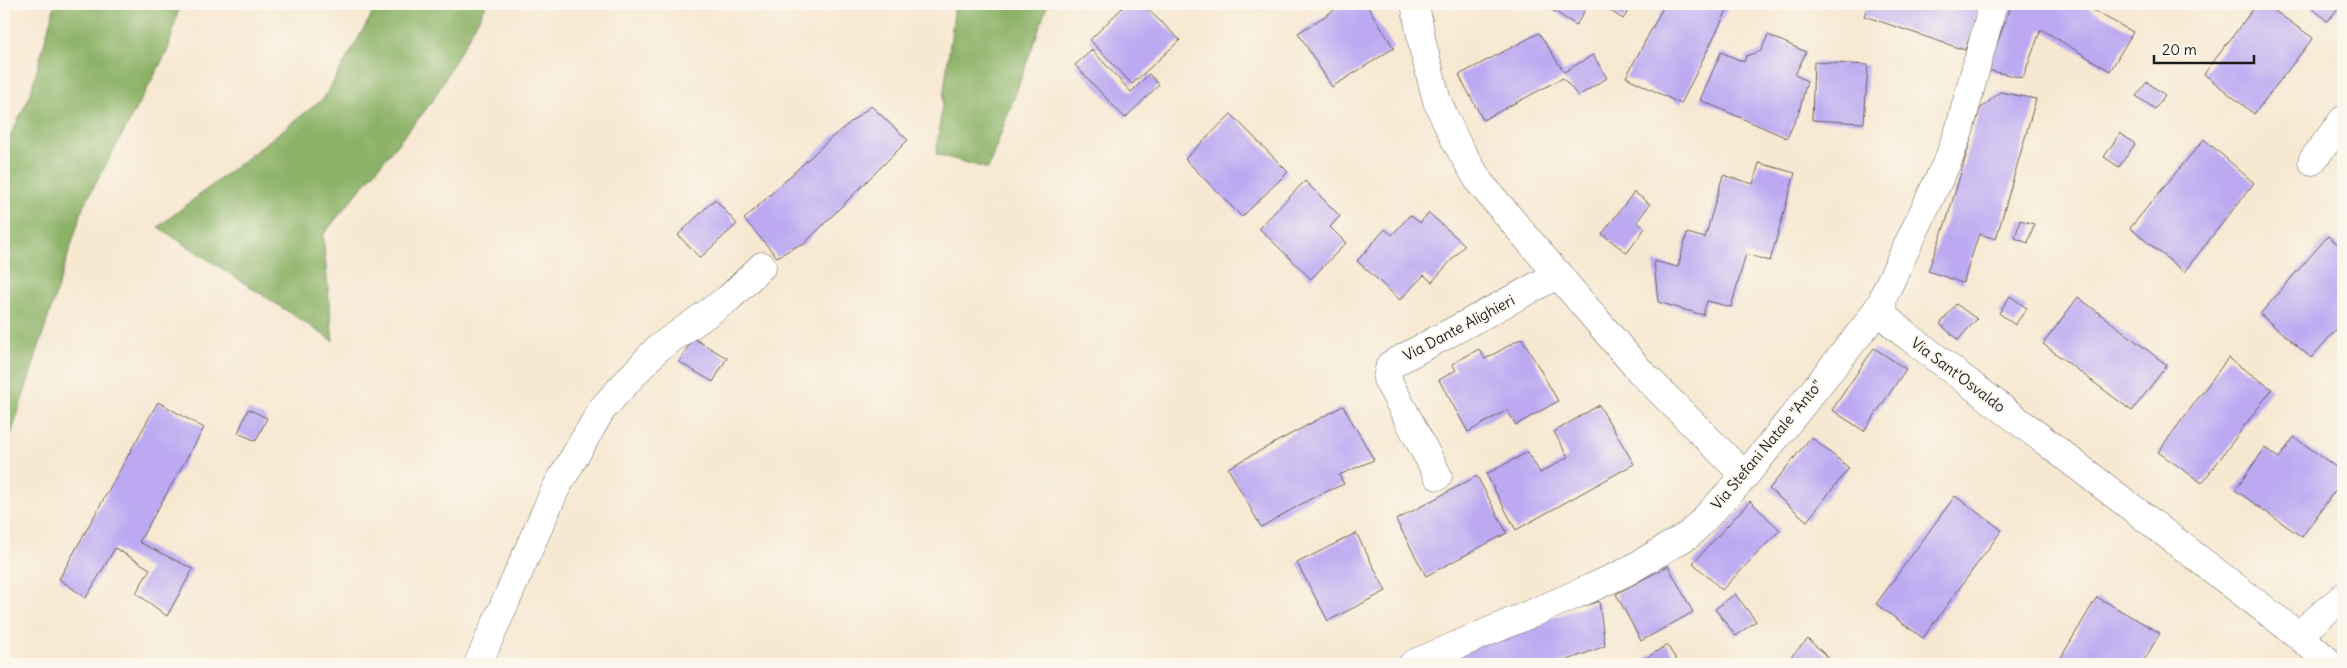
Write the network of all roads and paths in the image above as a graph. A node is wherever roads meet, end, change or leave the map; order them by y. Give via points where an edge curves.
1 (1415, 4) edge
2 (1993, 4) edge
3 (2343, 120) edge
4 (2312, 161) dead end
5 (762, 266) dead end
6 (1559, 274) junction
7 (1882, 302) junction
8 (1438, 476) dead end
9 (1745, 476) junction
10 (2343, 597) edge
11 (2298, 635) junction
12 (478, 664) edge
13 (1413, 664) edge
14 (2331, 664) edge

1 - 6 street via 1437,101 1456,142 1480,183
2 - 7 street via 1959,131
3 - 4 street
5 - 12 street via 729,298 657,349 602,409 555,490
6 - 8 street, Via Dante Alighieri via 1390,365 1387,378
6 - 9 street via 1639,370
7 - 9 street, Via Stefani Natale "Anto"
7 - 11 street, Via Sant'Osvaldo via 1887,319 1908,338
9 - 13 street, Via Stefani Natale "Anto" via 1690,534 1626,572
10 - 11 street
11 - 14 street, Via Sant'Osvaldo

